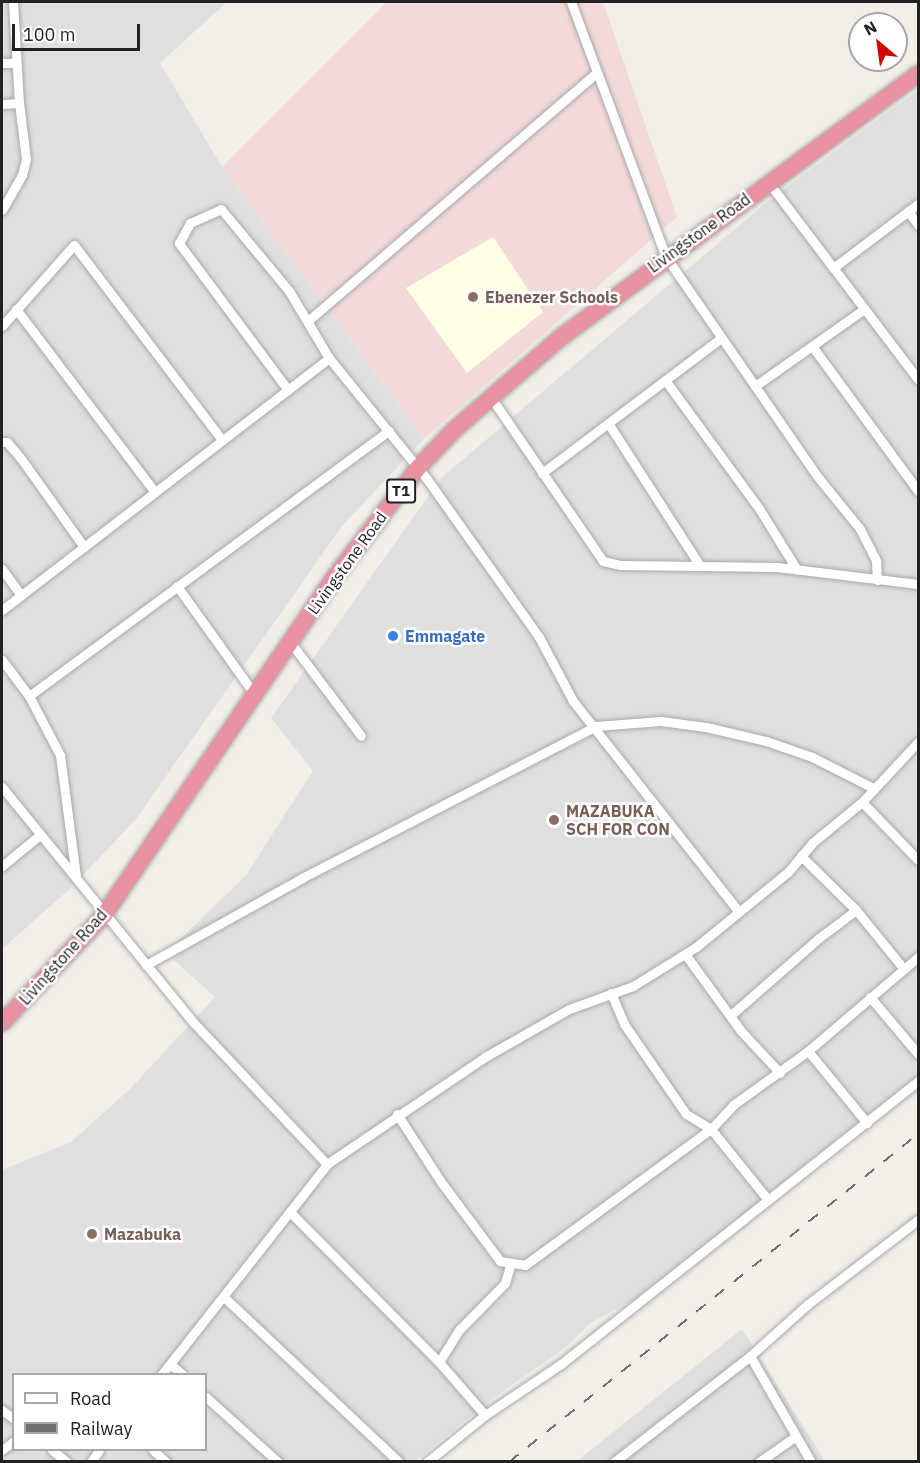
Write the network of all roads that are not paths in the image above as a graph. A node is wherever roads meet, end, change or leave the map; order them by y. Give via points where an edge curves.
1 (13, 2) edge
2 (571, 2) edge
3 (2, 63) edge
4 (15, 63) junction
5 (595, 74) junction
6 (918, 74) edge
7 (2, 104) edge
8 (19, 104) junction
9 (769, 183) junction
10 (918, 204) edge
11 (2, 210) edge
12 (908, 211) junction
13 (918, 225) edge
14 (666, 257) junction
15 (833, 268) junction
16 (16, 309) junction
17 (864, 309) junction
18 (309, 320) junction
19 (2, 327) edge
20 (721, 338) junction
21 (812, 346) junction
22 (329, 358) junction
23 (918, 379) edge
24 (665, 380) junction
25 (755, 386) junction
26 (288, 390) junction
27 (490, 396) junction
28 (608, 423) junction
29 (389, 431) junction
30 (222, 440) junction
31 (2, 441) edge
32 (418, 468) junction
33 (542, 473) junction
34 (918, 491) edge
35 (155, 492) junction
36 (84, 547) junction
37 (699, 564) junction
38 (2, 569) edge
39 (797, 570) junction
40 (877, 580) junction
41 (918, 584) edge
42 (177, 586) junction
43 (21, 595) junction
44 (2, 610) edge
45 (291, 643) junction
46 (2, 660) edge
47 (255, 695) junction
48 (28, 696) junction
49 (596, 726) junction
50 (361, 736) dead end
51 (918, 742) edge
52 (2, 787) edge
53 (873, 788) junction
54 (862, 802) junction
55 (42, 834) junction
56 (801, 856) junction
57 (918, 860) edge
58 (2, 866) edge
59 (78, 882) junction
60 (856, 910) junction
61 (739, 912) junction
62 (104, 915) junction
63 (685, 954) junction
64 (918, 957) edge
65 (146, 965) junction
66 (904, 969) junction
67 (611, 993) junction
68 (870, 996) junction
69 (732, 1015) junction
70 (2, 1023) edge
71 (808, 1051) junction
72 (918, 1054) edge
73 (780, 1073) junction
74 (918, 1081) edge
75 (397, 1114) junction
76 (867, 1123) junction
77 (711, 1129) junction
78 (327, 1164) junction
79 (768, 1200) junction
80 (292, 1214) junction
81 (918, 1220) edge
82 (510, 1265) junction
83 (225, 1298) junction
84 (750, 1356) junction
85 (439, 1362) junction
86 (170, 1364) junction
87 (163, 1373) edge
88 (181, 1373) edge
89 (207, 1398) edge
90 (484, 1415) junction
91 (796, 1436) junction
92 (54, 1451) edge
93 (67, 1461) edge
94 (278, 1461) edge
95 (399, 1461) edge
96 (427, 1461) edge
97 (614, 1461) edge
98 (759, 1461) edge
99 (811, 1461) edge

1 - 4 street
2 - 5 street
3 - 4 street
4 - 8 street
5 - 14 street
5 - 18 street
6 - 9 highway, Livingstone Road / T1
7 - 8 street
8 - 11 street via 26,159 22,175
9 - 14 highway, Livingstone Road / T1
9 - 15 street
10 - 12 street
12 - 13 street
12 - 15 street
14 - 20 street
14 - 27 highway, Livingstone Road / T1
15 - 17 street
16 - 19 street
16 - 30 street via 74,245
16 - 35 street
17 - 21 street
17 - 23 street
18 - 22 street
18 - 26 street via 258,248 221,209 209,211 183,231 179,243
20 - 24 street
20 - 25 street
21 - 25 street
21 - 34 street
22 - 26 street
22 - 29 street
24 - 28 street
24 - 39 street via 760,510
25 - 40 street via 860,529 876,561
26 - 30 street
27 - 32 highway, Livingstone Road / T1
27 - 33 street
28 - 33 street
28 - 37 street
29 - 32 street
29 - 42 street
30 - 35 street
31 - 36 street via 22,460
32 - 45 highway, Livingstone Road / T1 via 333,579
32 - 49 street via 539,637 573,701
33 - 37 street via 603,561 621,565
35 - 36 street
36 - 43 street
37 - 39 street
38 - 43 street
39 - 40 street
40 - 41 street
42 - 47 street
42 - 48 street
43 - 44 street
45 - 47 highway, Livingstone Road / T1
45 - 50 street
46 - 48 street
47 - 62 highway, Livingstone Road / T1
48 - 59 street via 60,755
49 - 53 street via 662,722 706,727 784,747
49 - 61 street
49 - 65 street via 302,878
51 - 53 street
52 - 55 street
53 - 54 street
54 - 56 street
54 - 57 street
55 - 58 street
55 - 59 street
56 - 60 street
56 - 61 street via 788,872
59 - 62 street
60 - 66 street
60 - 69 street
61 - 63 street
62 - 65 street
62 - 70 highway, Livingstone Road / T1
63 - 67 street via 633,986
63 - 69 street
64 - 66 street
65 - 78 street via 194,1023
66 - 68 street
67 - 75 street via 568,1009
67 - 77 street via 624,1024 686,1114
68 - 71 street
68 - 72 street
69 - 73 street
71 - 73 street
71 - 76 street
73 - 77 street via 733,1105
74 - 76 street
75 - 78 street
75 - 82 street via 487,1244 500,1261
76 - 79 street
77 - 79 street
77 - 82 street via 525,1265
78 - 80 street
79 - 90 street via 561,1364
80 - 83 street
80 - 85 street
81 - 84 street via 808,1304
82 - 85 street via 505,1283 460,1329
83 - 86 street
83 - 95 street
84 - 91 street
84 - 97 street
85 - 90 street
86 - 87 street
86 - 88 street
89 - 94 street
90 - 96 street
91 - 98 street
91 - 99 street
92 - 93 street

